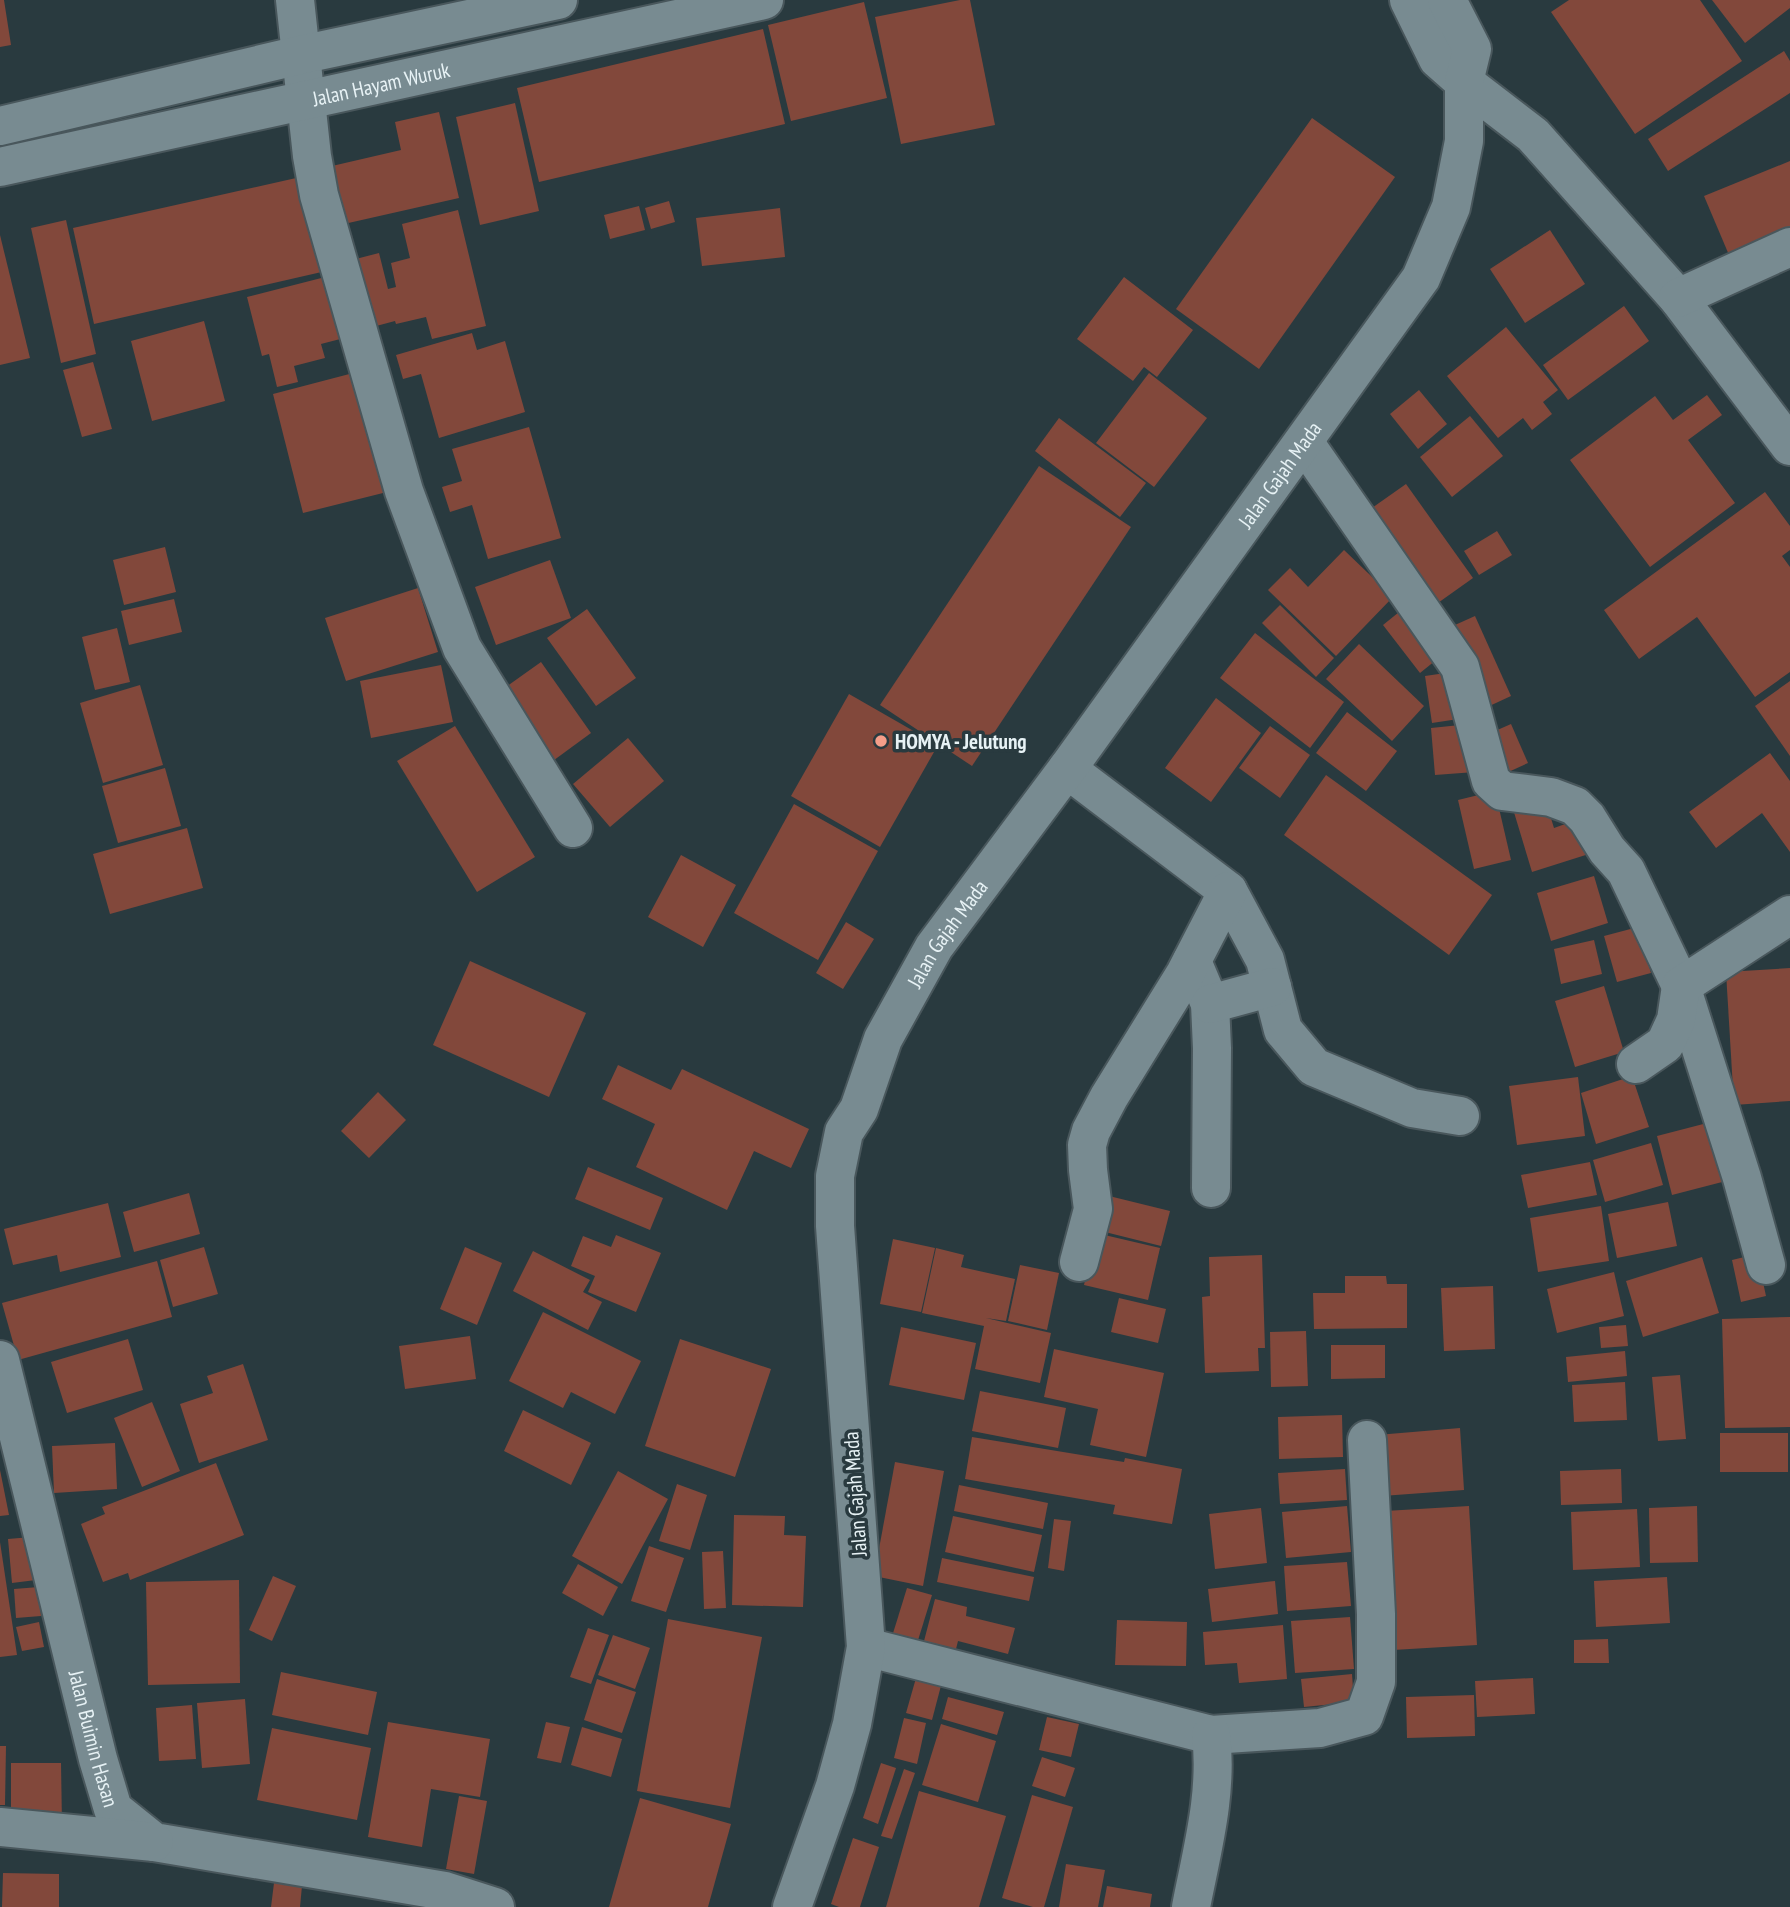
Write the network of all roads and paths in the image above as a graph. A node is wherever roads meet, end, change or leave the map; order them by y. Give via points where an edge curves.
1 (295, 0) edge
2 (558, 0) edge
3 (764, 0) edge
4 (1409, 0) edge
5 (1447, 0) edge
6 (300, 55) junction
7 (1464, 82) junction
8 (306, 99) junction
9 (0, 126) edge
10 (0, 167) edge
11 (1790, 247) edge
12 (1678, 298) junction
13 (1304, 442) junction
14 (1790, 446) edge
15 (1067, 769) junction
16 (573, 828) dead end
17 (1228, 891) junction
18 (1790, 915) edge
19 (1192, 961) junction
20 (1681, 986) junction
21 (1272, 988) junction
22 (1210, 1004) junction
23 (1636, 1064) dead end
24 (1460, 1116) dead end
25 (1211, 1188) dead end
26 (1079, 1262) dead end
27 (1766, 1265) dead end
28 (0, 1360) edge
29 (1367, 1440) dead end
30 (866, 1647) junction
31 (1211, 1735) junction
32 (0, 1827) edge
33 (154, 1842) junction
34 (495, 1907) edge
35 (792, 1907) edge
36 (1191, 1907) edge

1 - 6 street
2 - 6 street
3 - 8 street, Jalan Hayam Wuruk
4 - 7 street via 1438,59
5 - 7 street, Jalan Gajah Mada via 1472,48
6 - 8 street
6 - 9 street
7 - 12 street via 1533,135
7 - 13 street, Jalan Gajah Mada via 1464,141 1451,207 1421,278
8 - 10 street, Jalan Hayam Wuruk
8 - 16 street via 319,195 404,491 461,648
11 - 12 street
12 - 14 street
13 - 15 street, Jalan Gajah Mada
13 - 20 street via 1460,667 1491,782 1502,791 1551,797 1575,806 1587,818 1626,871
15 - 17 street
15 - 30 street, Jalan Gajah Mada via 934,947 883,1039 859,1109 845,1132 835,1176 835,1226
17 - 19 street
17 - 21 street via 1265,960
18 - 20 street
19 - 22 street
19 - 26 street via 1091,1131 1087,1157 1093,1209
20 - 23 street via 1676,1020 1665,1044
20 - 27 street
21 - 22 street
21 - 24 street via 1283,1030 1314,1067 1412,1108
22 - 25 street
28 - 33 street, Jalan Buimin Hasan via 113,1810
29 - 31 street via 1376,1682 1364,1716 1320,1728
30 - 31 street
30 - 35 street, Jalan Gajah Mada via 835,1786
31 - 36 street via 1212,1800
32 - 33 street
33 - 34 street, Jalan Buimin Hasan via 445,1891

